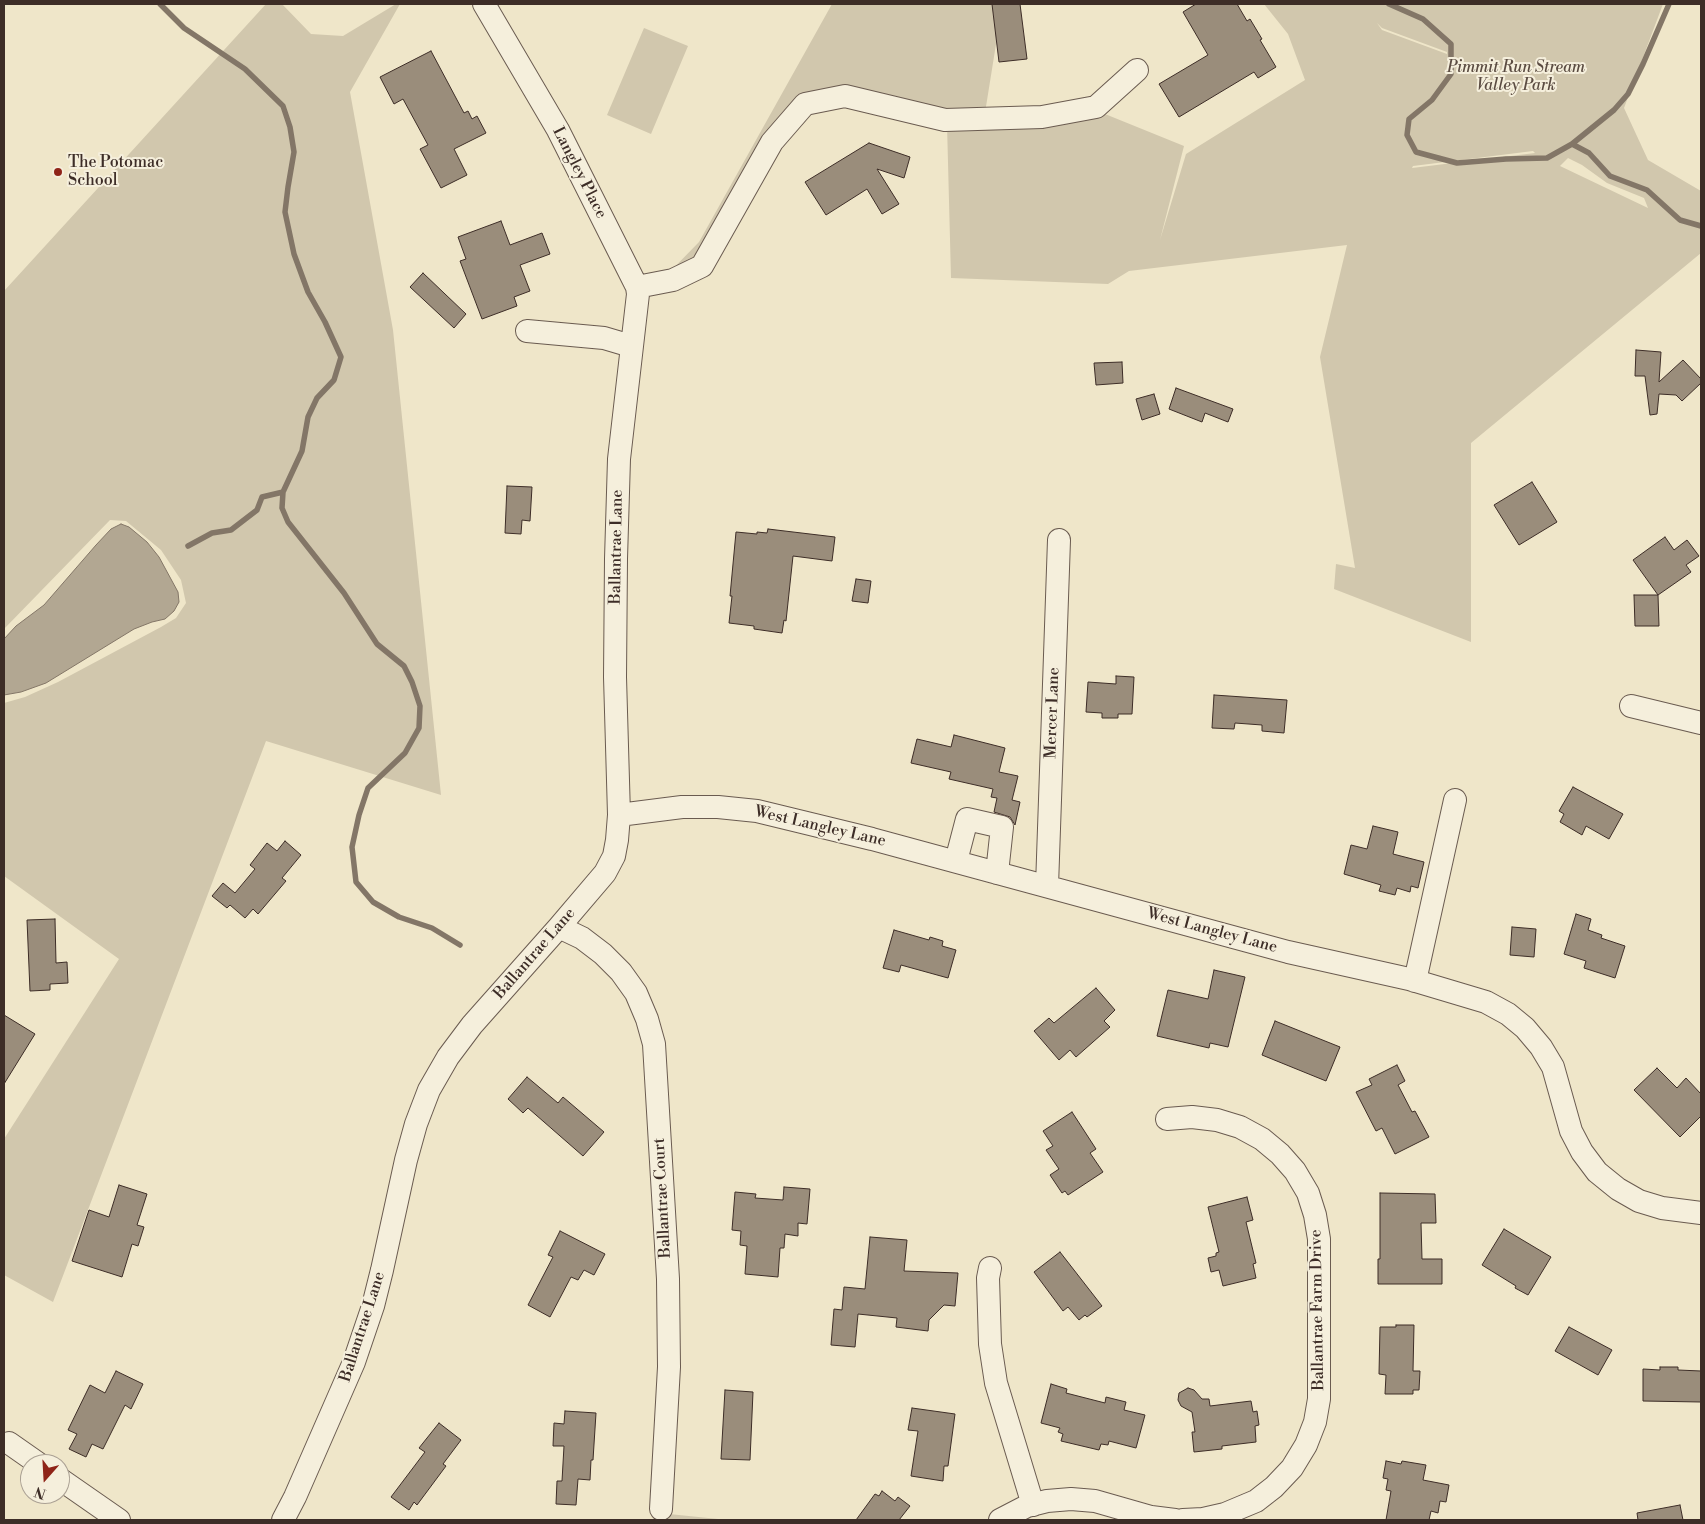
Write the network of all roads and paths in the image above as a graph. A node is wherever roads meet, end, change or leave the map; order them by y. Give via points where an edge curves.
1 (484, 4) edge
2 (1137, 70) dead end
3 (637, 287) junction
4 (526, 331) dead end
5 (631, 350) junction
6 (1059, 540) dead end
7 (1631, 706) dead end
8 (1701, 723) edge
9 (1455, 800) dead end
10 (619, 815) junction
11 (956, 862) junction
12 (997, 873) junction
13 (1047, 886) junction
14 (559, 927) junction
15 (1415, 981) junction
16 (1167, 1118) dead end
17 (1701, 1213) edge
18 (990, 1268) dead end
19 (9, 1443) dead end
20 (25, 1454) edge
21 (70, 1486) edge
22 (1033, 1505) junction
23 (661, 1509) dead end
24 (119, 1520) edge
25 (283, 1520) edge
26 (1000, 1520) edge
27 (1175, 1520) edge
28 (1183, 1520) edge

1 - 3 street, Langley Place via 558,130
2 - 3 street via 1096,107 1042,117 945,120 845,96 805,104 772,142 702,266 673,280
3 - 5 street, Langley Place
4 - 5 street via 604,338
5 - 10 street, Ballantrae Lane via 619,459 616,559
6 - 13 street, Mercer Lane
7 - 8 street
9 - 15 street
10 - 11 street, West Langley Lane via 682,807 757,811
10 - 14 street, Ballantrae Lane via 614,856 605,873
11 - 12 street, West Langley Lane
11 - 12 street via 967,818 1002,827
12 - 13 street, West Langley Lane
13 - 15 street, West Langley Lane via 1288,952
14 - 23 street, Ballantrae Court via 582,938 621,972 644,1010 654,1044 668,1279 669,1367
14 - 25 street, Ballantrae Lane via 472,1025 429,1090 406,1160 380,1279 354,1362
15 - 17 street, West Langley Lane via 1486,1002 1525,1028 1541,1046 1553,1068 1571,1131 1597,1172 1639,1201 1662,1208
16 - 28 street, Ballantrae Farm Drive via 1217,1120 1262,1139 1280,1154 1308,1193 1319,1239 1319,1399 1306,1445 1292,1468 1256,1501 1225,1514
18 - 22 street via 990,1344 996,1383
19 - 20 street
21 - 24 street
22 - 26 street
22 - 27 street via 1071,1499

